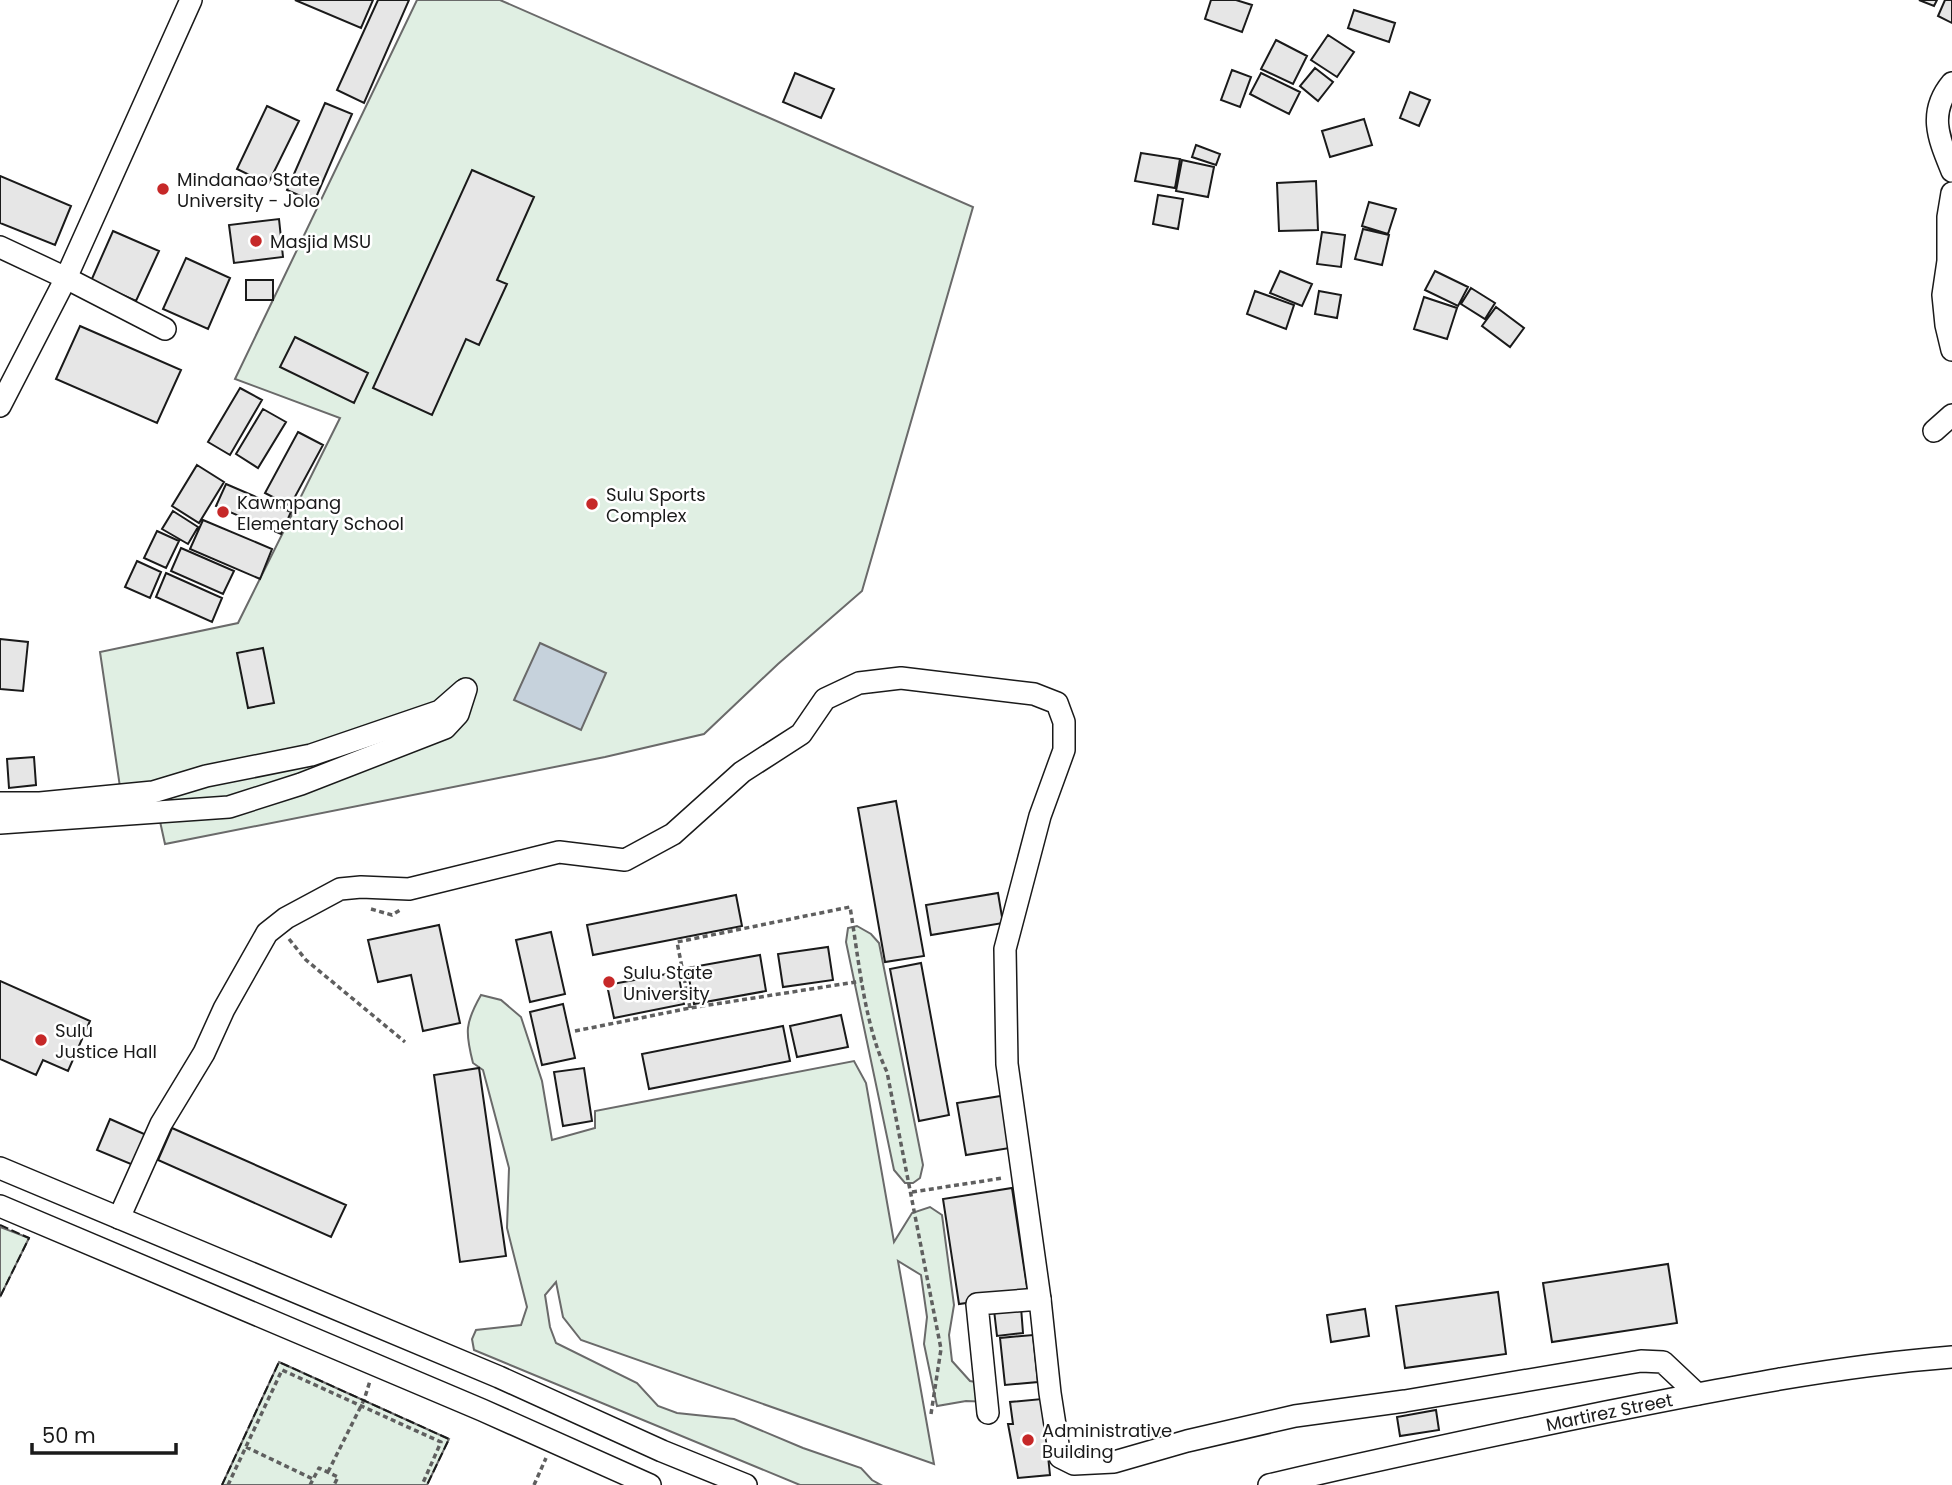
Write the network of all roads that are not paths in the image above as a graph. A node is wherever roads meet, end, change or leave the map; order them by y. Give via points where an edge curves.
1 (191, 0) edge
2 (1952, 83) edge
3 (1952, 170) edge
4 (1952, 193) edge
5 (0, 247) edge
6 (66, 278) junction
7 (165, 329) dead end
8 (1952, 350) edge
9 (0, 406) edge
10 (1952, 415) edge
11 (1934, 431) dead end
12 (300, 757) junction
13 (307, 782) junction
14 (0, 803) edge
15 (0, 823) edge
16 (8, 1172) edge
17 (1, 1207) edge
18 (119, 1218) junction
19 (1040, 1298) junction
20 (1952, 1357) edge
21 (499, 1377) junction
22 (1697, 1394) junction
23 (482, 1410) junction
24 (988, 1413) dead end
25 (650, 1485) edge
26 (746, 1485) edge
27 (1269, 1485) edge

1 - 6 street
2 - 3 street via 1938,107 1937,122 1942,150
4 - 8 street via 1943,295
5 - 6 street
6 - 7 street
6 - 9 street
10 - 11 street
12 - 13 street
12 - 13 street via 440,711 466,689 458,714 446,728
12 - 14 street via 153,792
13 - 15 street via 229,807
16 - 17 street
16 - 18 street
17 - 23 street
18 - 19 street via 161,1124 204,1053 224,1009 267,933 286,918 340,889 409,889 559,852 625,860 673,834 742,772 801,734 825,699 859,683 901,678 1034,694 1057,703 1064,722 1064,750 1040,816 1005,949 1007,1063
18 - 21 street
19 - 22 street via 1060,1457 1074,1464 1114,1462 1295,1416 1641,1361 1663,1362
19 - 24 street via 976,1304
20 - 22 street, Martirez Street
21 - 23 street
21 - 26 street
22 - 27 street, Martirez Street
23 - 25 street

